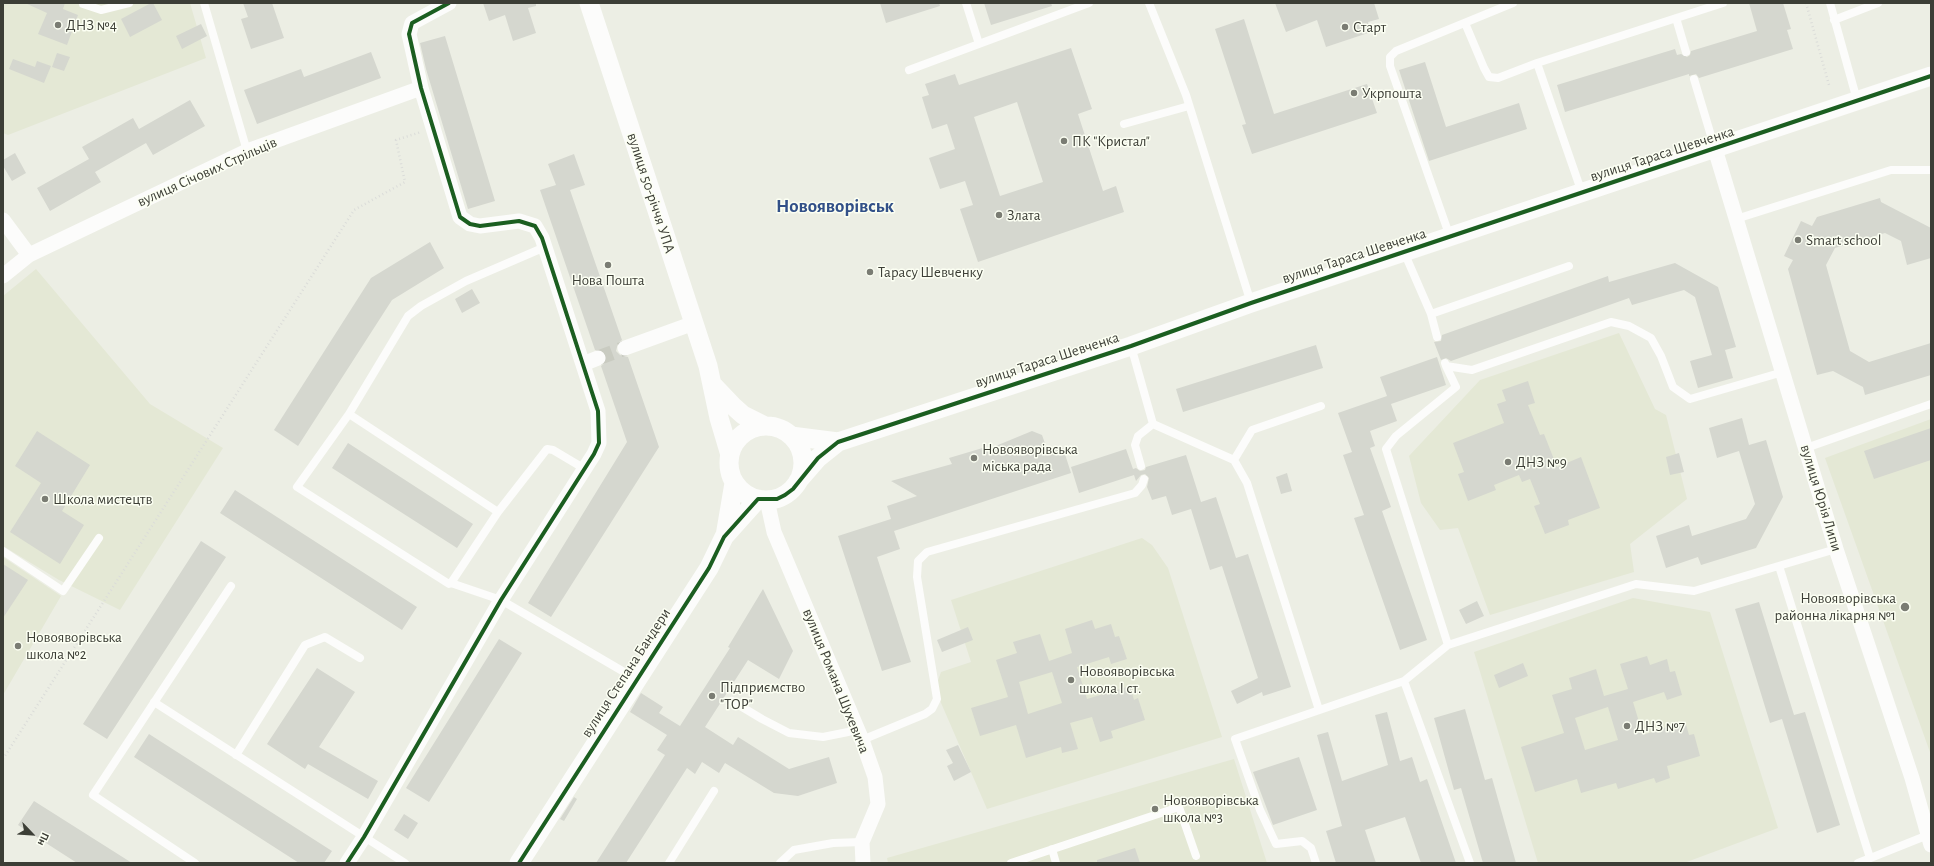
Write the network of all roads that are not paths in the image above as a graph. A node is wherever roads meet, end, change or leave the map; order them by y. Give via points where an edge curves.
1 (128, 3) edge
2 (204, 3) edge
3 (449, 3) edge
4 (589, 3) edge
5 (966, 3) edge
6 (1089, 3) edge
7 (1149, 3) edge
8 (1513, 3) edge
9 (1723, 3) edge
10 (1830, 3) edge
11 (1878, 3) edge
12 (83, 4) edge
13 (1676, 18) junction
14 (1834, 20) junction
15 (1465, 23) junction
16 (978, 44) junction
17 (1686, 52) dead end
18 (1537, 63) junction
19 (909, 70) dead end
20 (1931, 76) edge
21 (1694, 79) dead end
22 (421, 88) junction
23 (1858, 100) junction
24 (1189, 106) junction
25 (1124, 124) dead end
26 (1715, 149) junction
27 (247, 150) junction
28 (1931, 170) edge
29 (1582, 193) junction
30 (1736, 219) junction
31 (3, 220) edge
32 (1450, 237) junction
33 (545, 247) junction
34 (1404, 252) junction
35 (29, 255) junction
36 (1569, 266) dead end
37 (3, 276) edge
38 (1251, 303) junction
39 (1431, 314) junction
40 (694, 323) junction
41 (1437, 337) dead end
42 (1131, 346) junction
43 (625, 348) tunnel mouth
44 (598, 358) tunnel mouth
45 (583, 364) junction
46 (1783, 372) junction
47 (712, 384) junction
48 (1931, 404) edge
49 (1322, 406) dead end
50 (349, 414) junction
51 (1153, 424) junction
52 (765, 426) junction
53 (791, 436) junction
54 (838, 442) junction
55 (1806, 448) junction
56 (730, 455) junction
57 (1234, 460) junction
58 (1141, 466) dead end
59 (585, 469) junction
60 (1144, 478) dead end
61 (798, 481) junction
62 (734, 483) junction
63 (762, 500) junction
64 (498, 512) junction
65 (724, 537) junction
66 (99, 538) dead end
67 (1836, 549) junction
68 (3, 551) edge
69 (1779, 566) junction
70 (451, 583) junction
71 (231, 586) dead end
72 (501, 600) junction
73 (1448, 645) junction
74 (360, 658) dead end
75 (636, 679) junction
76 (1404, 681) junction
77 (732, 701) dead end
78 (154, 702) junction
79 (1319, 710) junction
80 (859, 734) junction
81 (236, 755) junction
82 (714, 791) dead end
83 (364, 837) junction
84 (1930, 840) edge
85 (862, 842) junction
86 (1052, 849) junction
87 (1196, 856) dead end
88 (1870, 858) junction
89 (195, 863) edge
90 (347, 863) edge
91 (405, 863) edge
92 (519, 863) edge
93 (669, 863) edge
94 (780, 863) edge
95 (863, 863) edge
96 (1011, 863) edge
97 (1056, 863) edge
98 (1316, 863) edge
99 (1470, 863) edge
100 (1858, 863) edge

1 - 12 lane via 101,10
2 - 27 lane
3 - 22 street via 412,23 409,34
4 - 40 street, вулиця 50-річчя УПА
5 - 16 lane
6 - 16 lane
7 - 24 lane
8 - 15 lane
9 - 13 lane
10 - 14 lane
11 - 14 lane
13 - 17 lane
13 - 18 lane
14 - 23 lane
15 - 18 lane via 1489,77 1498,78
15 - 32 lane via 1396,51 1390,57 1390,66
16 - 19 lane
18 - 29 lane
20 - 23 street, вулиця Тараса Шевченка
21 - 26 lane
22 - 27 street, вулиця Січових Стрільців
22 - 33 street via 460,217 470,224 480,226 524,222 535,226
23 - 26 street, вулиця Тараса Шевченка
24 - 25 lane
24 - 38 lane
26 - 29 street, вулиця Тараса Шевченка
26 - 30 street, вулиця Юрія Липи
27 - 35 street, вулиця Січових Стрільців
28 - 30 lane via 1891,170
29 - 32 street, вулиця Тараса Шевченка
30 - 46 street, вулиця Юрія Липи
31 - 35 street
32 - 34 street, вулиця Тараса Шевченка
33 - 45 street
33 - 50 lane via 466,281 420,306 408,316
34 - 38 street, вулиця Тараса Шевченка
34 - 39 lane
35 - 37 street, вулиця Січових Стрільців
36 - 39 lane
38 - 42 street, вулиця Тараса Шевченка
39 - 41 lane
40 - 43 street
40 - 47 street, вулиця 50-річчя УПА
42 - 51 lane
42 - 54 street, вулиця Тараса Шевченка
44 - 45 street
45 - 59 street via 598,411 600,428 599,443
46 - 55 street, вулиця Юрія Липи
46 - 73 lane via 1690,399 1673,387 1651,338 1629,326 1611,322 1472,370 1446,364 1456,387 1396,436 1386,449
47 - 52 street, вулиця 50-річчя УПА via 743,415
47 - 56 street, вулиця 50-річчя УПА
48 - 55 lane
49 - 57 lane via 1252,430
50 - 64 lane
50 - 70 lane via 297,488
51 - 57 lane
51 - 58 lane via 1138,436 1135,445
52 - 53 street via 779,429
52 - 56 street via 746,432 739,438
53 - 54 street, вулиця Тараса Шевченка
53 - 61 street via 802,453 803,462
54 - 61 street, вулиця Тараса Шевченка via 818,458
55 - 67 street, вулиця Юрія Липи
56 - 62 street
57 - 79 lane via 1247,483
59 - 64 lane via 553,450 547,450
59 - 72 street
60 - 80 lane via 1142,485 1135,492 927,552 918,561 917,577 937,699 932,710 925,714
61 - 63 street via 785,495 777,499
62 - 63 street via 748,496
62 - 65 street, вулиця Степана Бандери
63 - 65 street, вулиця Степана Бандери
63 - 80 street, вулиця Романа Шухевича
64 - 70 lane
65 - 75 street, вулиця Степана Бандери via 709,568
66 - 68 lane via 63,592
67 - 69 lane
67 - 84 street, вулиця Юрія Липи
69 - 73 lane via 1694,591 1636,584
69 - 88 lane
70 - 72 lane
71 - 78 lane
72 - 75 lane
72 - 83 street
73 - 76 lane
74 - 81 lane via 325,637 304,645
75 - 92 street, вулиця Степана Бандери
76 - 79 lane
76 - 99 lane
77 - 80 lane via 789,733 824,737 848,732
78 - 81 lane
78 - 89 lane via 93,795
79 - 98 lane via 1235,739 1260,810 1276,844 1302,841 1311,848
80 - 85 street, вулиця Романа Шухевича via 875,777 878,804
81 - 83 lane
82 - 93 lane
83 - 90 street
83 - 91 lane
84 - 88 lane
85 - 94 lane via 833,843 794,850
85 - 95 street, вулиця Романа Шухевича
86 - 87 lane via 1180,807
86 - 96 lane
86 - 97 lane
88 - 100 lane

